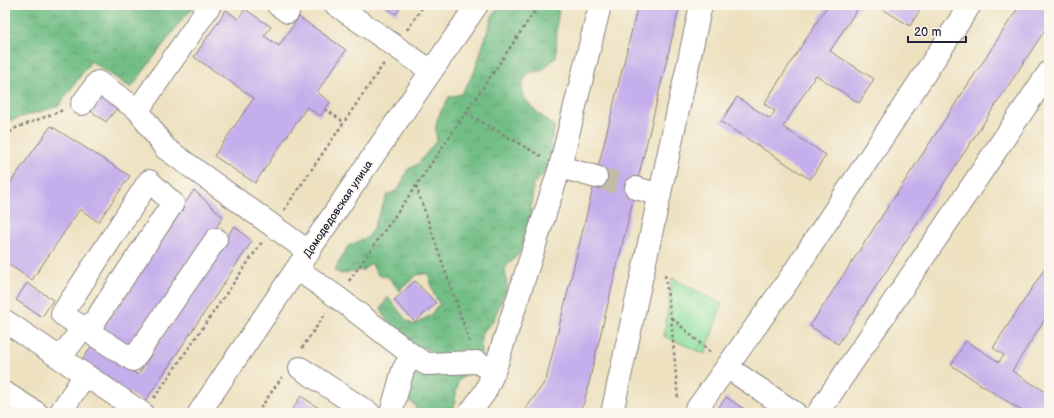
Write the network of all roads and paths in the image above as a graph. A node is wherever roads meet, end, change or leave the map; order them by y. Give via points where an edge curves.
1 (210, 5) edge
2 (336, 5) edge
3 (477, 5) edge
4 (539, 5) edge
5 (600, 5) edge
6 (701, 5) edge
7 (970, 5) edge
8 (431, 71) junction
9 (1049, 72) edge
10 (82, 104) joint
11 (325, 109) dead end
12 (138, 110) junction
13 (466, 113) junction
14 (344, 122) dead end
15 (5, 136) edge
16 (560, 166) junction
17 (596, 177) tunnel mouth
18 (416, 186) junction
19 (636, 188) tunnel mouth
20 (660, 195) junction
21 (216, 239) dead end
22 (303, 261) junction
23 (664, 274) dead end
24 (338, 297) junction
25 (671, 318) junction
26 (5, 321) edge
27 (83, 328) junction
28 (412, 355) junction
29 (60, 358) junction
30 (295, 364) junction
31 (486, 367) junction
32 (727, 367) junction
33 (85, 375) junction
34 (5, 393) edge
35 (686, 409) edge
36 (37, 413) edge
37 (60, 413) edge
38 (142, 413) edge
39 (199, 413) edge
40 (257, 413) edge
41 (369, 413) edge
42 (391, 413) edge
43 (470, 413) edge
44 (612, 413) edge
45 (795, 413) edge
46 (818, 413) edge

1 - 12 street
2 - 8 street
3 - 8 street, Домодедовская улица
4 - 13 path
5 - 16 street
6 - 20 street
7 - 32 street via 788,281
8 - 22 street, Домодедовская улица
9 - 46 street
10 - 12 street via 98,82
10 - 15 path via 16,128
11 - 14 path
12 - 22 street via 165,148
13 - 16 path
13 - 18 path
16 - 17 street
16 - 31 street
18 - 24 path
18 - 31 path
19 - 20 street
20 - 44 street
21 - 27 street via 133,360
22 - 24 street
22 - 39 street, Домодедовская улица
23 - 25 path
24 - 28 street
24 - 30 path
25 - 32 path
25 - 35 path
26 - 29 street
27 - 27 street via 94,322 173,203 149,181 62,314
27 - 29 street
28 - 31 street via 426,364
28 - 42 street via 403,370
29 - 33 street
30 - 40 path
30 - 41 street
31 - 43 street via 485,392
32 - 35 street
32 - 45 street
33 - 37 street
33 - 38 street
34 - 36 street

